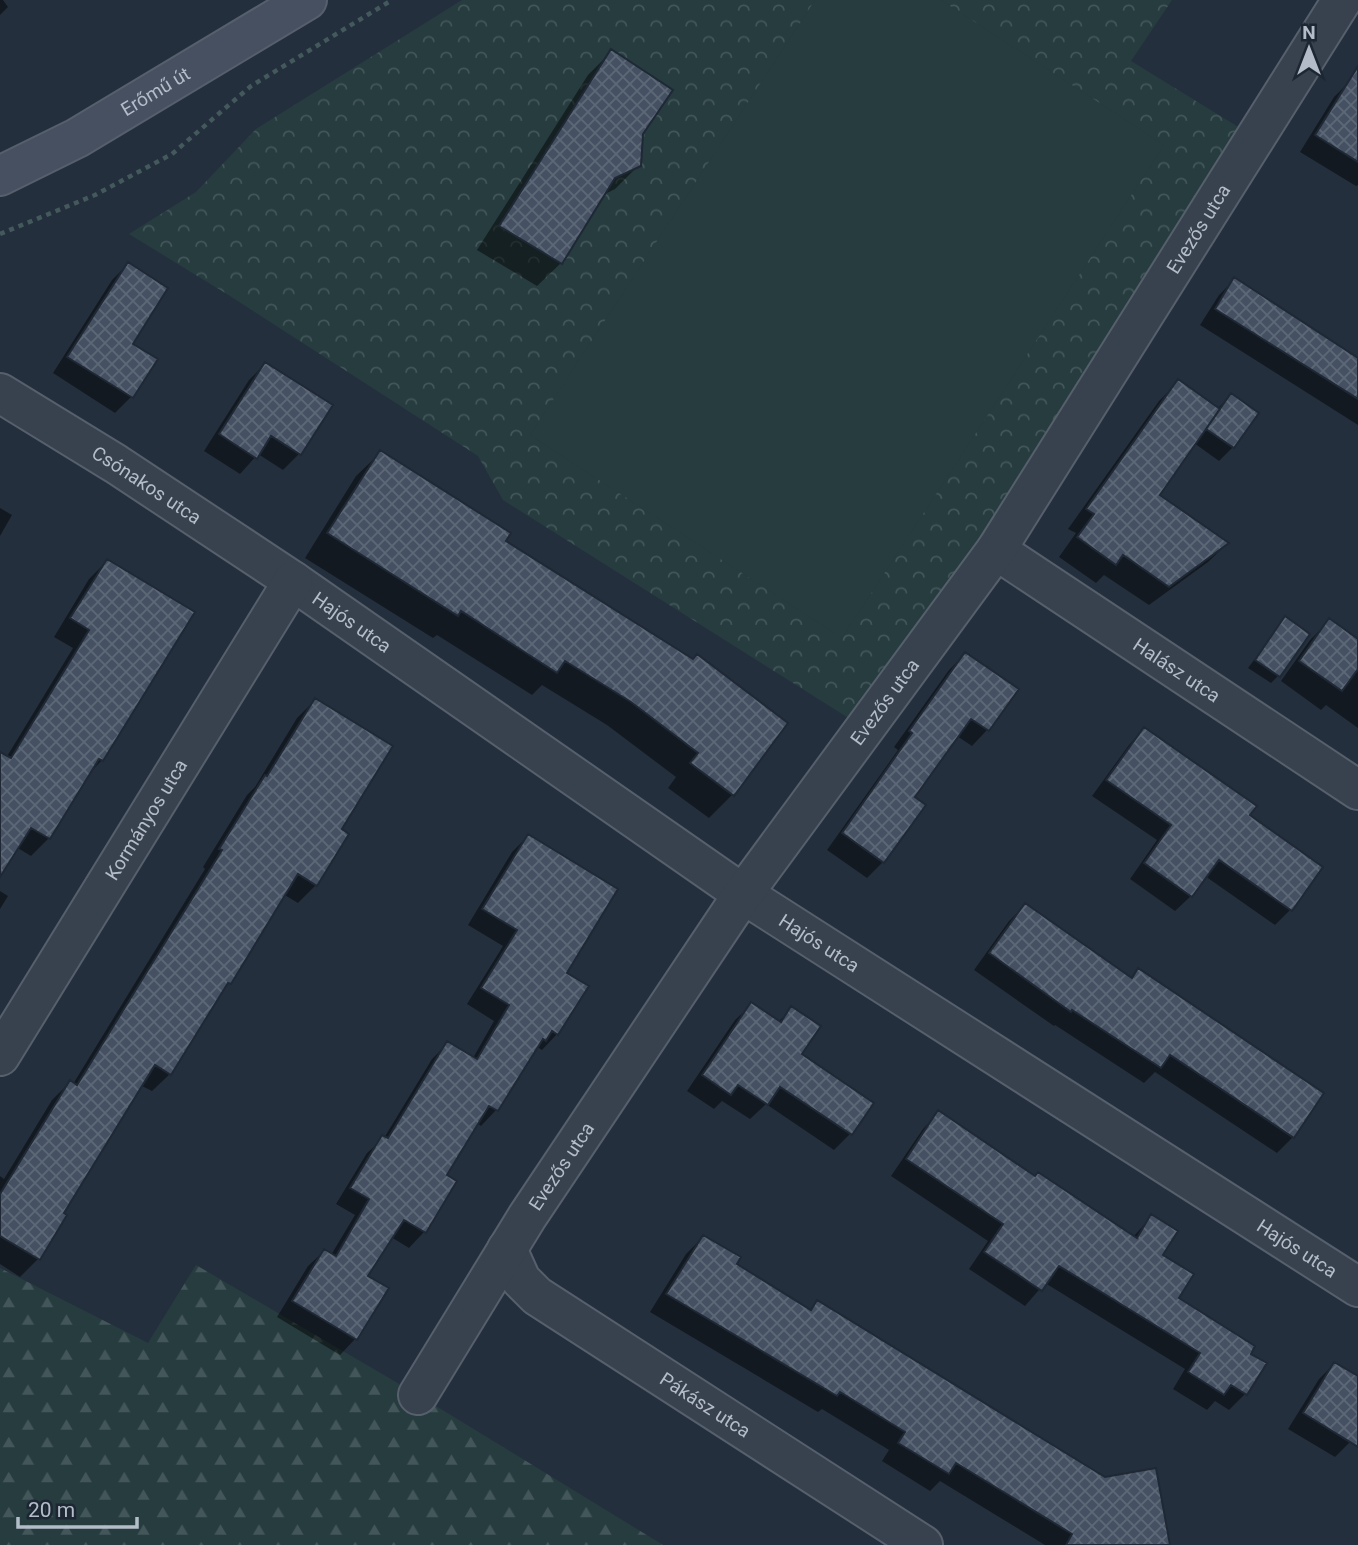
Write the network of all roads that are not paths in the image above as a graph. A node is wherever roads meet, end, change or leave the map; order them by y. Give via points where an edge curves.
1 (307, 0) edge
2 (1342, 0) edge
3 (0, 176) edge
4 (0, 393) edge
5 (996, 550) junction
6 (293, 581) junction
7 (1358, 790) edge
8 (743, 894) junction
9 (0, 1056) edge
10 (508, 1249) junction
11 (1358, 1287) edge
12 (418, 1395) dead end
13 (923, 1545) edge

1 - 3 street, Erőmű út via 77,138
2 - 5 street, Evezős utca
4 - 6 street, Csónakos utca
5 - 7 street, Halász utca
5 - 8 street, Evezős utca
6 - 8 street, Hajós utca
6 - 9 street, Kormányos utca
8 - 10 street, Evezős utca
8 - 11 street, Hajós utca
10 - 12 street, Evezős utca
10 - 13 street, Pákász utca via 521,1280 537,1296

